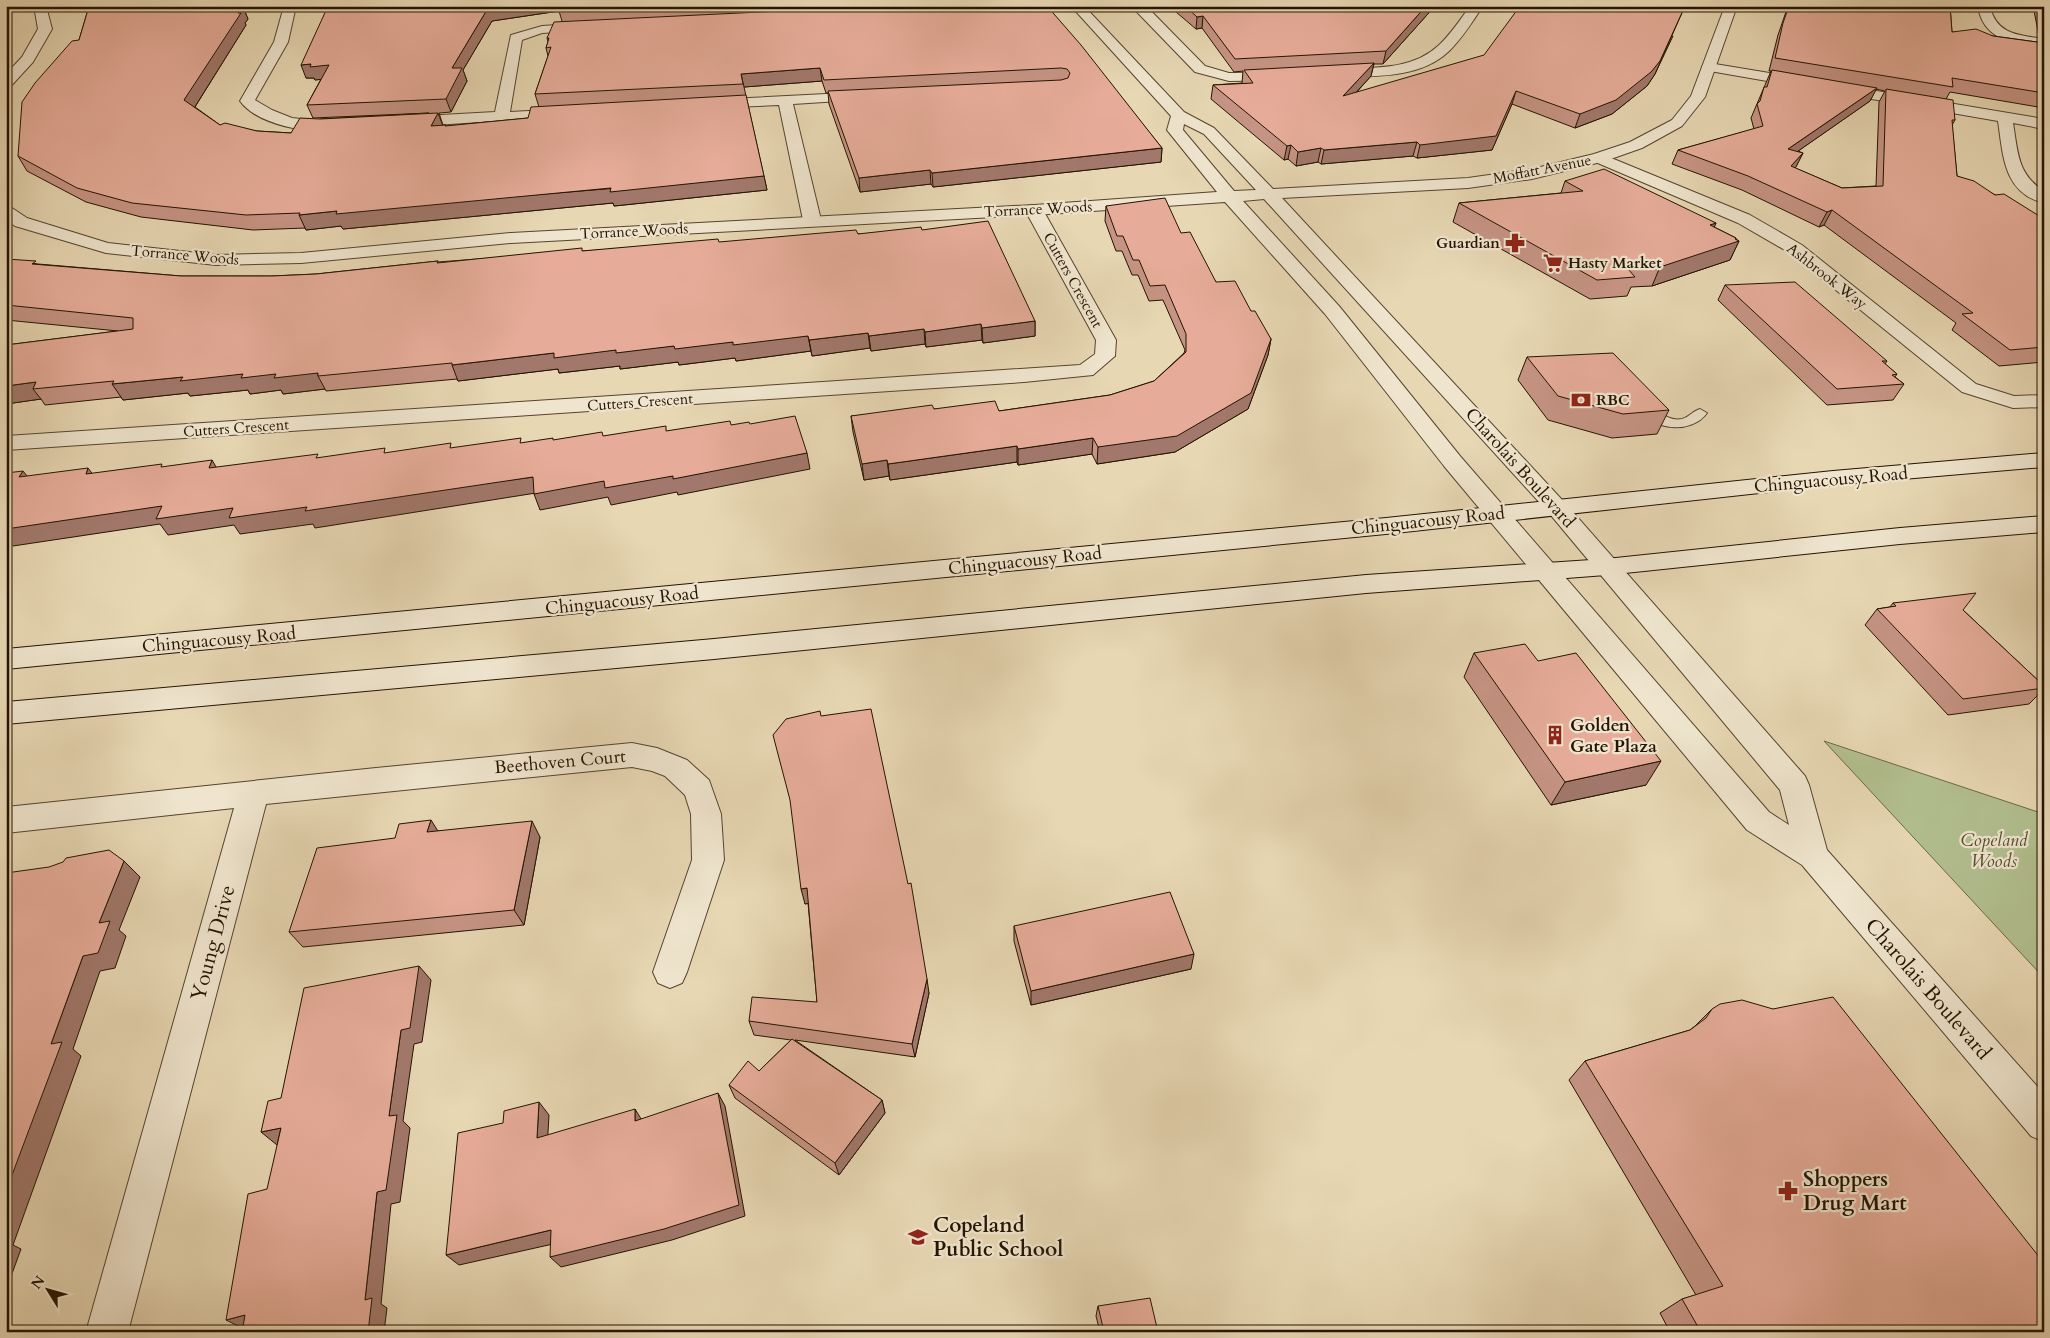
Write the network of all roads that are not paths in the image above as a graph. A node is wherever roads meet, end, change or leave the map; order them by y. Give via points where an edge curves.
1 (40, 6) edge
2 (290, 6) edge
3 (1077, 6) edge
4 (1142, 6) edge
5 (1477, 6) edge
6 (1731, 6) edge
7 (1984, 6) edge
8 (602, 26) edge
9 (2044, 43) edge
10 (1709, 67) junction
11 (1321, 74) edge
12 (1292, 76) edge
13 (9, 77) edge
14 (884, 95) edge
15 (785, 100) junction
16 (697, 105) edge
17 (580, 112) edge
18 (1179, 115) junction
19 (502, 116) junction
20 (2005, 118) junction
21 (392, 122) edge
22 (2044, 124) edge
23 (345, 125) edge
24 (1599, 158) junction
25 (1269, 194) junction
26 (1230, 197) junction
27 (2044, 198) edge
28 (1034, 210) junction
29 (6, 212) edge
30 (812, 220) junction
31 (1635, 398) edge
32 (2044, 401) edge
33 (1700, 413) dead end
34 (6, 443) edge
35 (2044, 460) edge
36 (1557, 508) junction
37 (1497, 514) junction
38 (2044, 524) edge
39 (1606, 567) junction
40 (1547, 571) junction
41 (6, 659) edge
42 (6, 713) edge
43 (253, 794) junction
44 (6, 820) edge
45 (1813, 856) junction
46 (670, 972) dead end
47 (2044, 1123) edge
48 (107, 1332) edge

1 - 13 street via 45,29 28,59
2 - 23 street via 281,42 247,101 261,112 294,126
3 - 18 street, Charolais Boulevard
4 - 12 street via 1141,9 1200,69 1211,75 1227,78
5 - 11 street via 1439,52 1426,62
6 - 10 street, Moffatt Avenue
7 - 9 street via 1993,30 2009,38
8 - 19 street via 543,29 526,32 516,38
10 - 20 street
10 - 24 street, Moffatt Avenue via 1698,97 1677,124 1636,145
14 - 15 street
15 - 16 street
15 - 30 street
17 - 19 street
18 - 25 street, Charolais Boulevard via 1209,132
18 - 26 street, Charolais Boulevard via 1175,130
19 - 21 street
20 - 22 street
20 - 27 street via 2018,178
24 - 25 street, Moffatt Avenue via 1532,174 1468,183
24 - 32 street, Ashbrook Way via 1744,220 1796,249 1969,388 2013,402
25 - 26 street, Torrance Woods
25 - 36 street, Charolais Boulevard
26 - 28 street, Torrance Woods
26 - 37 street, Charolais Boulevard via 1332,310
28 - 30 street, Torrance Woods
28 - 34 street, Cutters Crescent via 1106,340 1105,356 1086,370
29 - 30 street, Torrance Woods via 21,222 106,248 216,260 301,258 511,238
31 - 33 lane via 1648,413 1669,423 1686,422
35 - 36 street, Chinguacousy Road via 1833,478
36 - 37 street, Chinguacousy Road
36 - 39 street, Charolais Boulevard
37 - 40 street, Charolais Boulevard
37 - 41 street, Chinguacousy Road
38 - 39 street
39 - 40 street
39 - 45 street, Charolais Boulevard via 1794,785
40 - 42 street via 1366,584 714,649
40 - 45 street, Charolais Boulevard via 1758,822
43 - 44 street
43 - 46 street, Beethoven Court via 632,755 670,765 698,789 706,814 708,860
43 - 48 street, Young Drive
45 - 47 street, Charolais Boulevard

